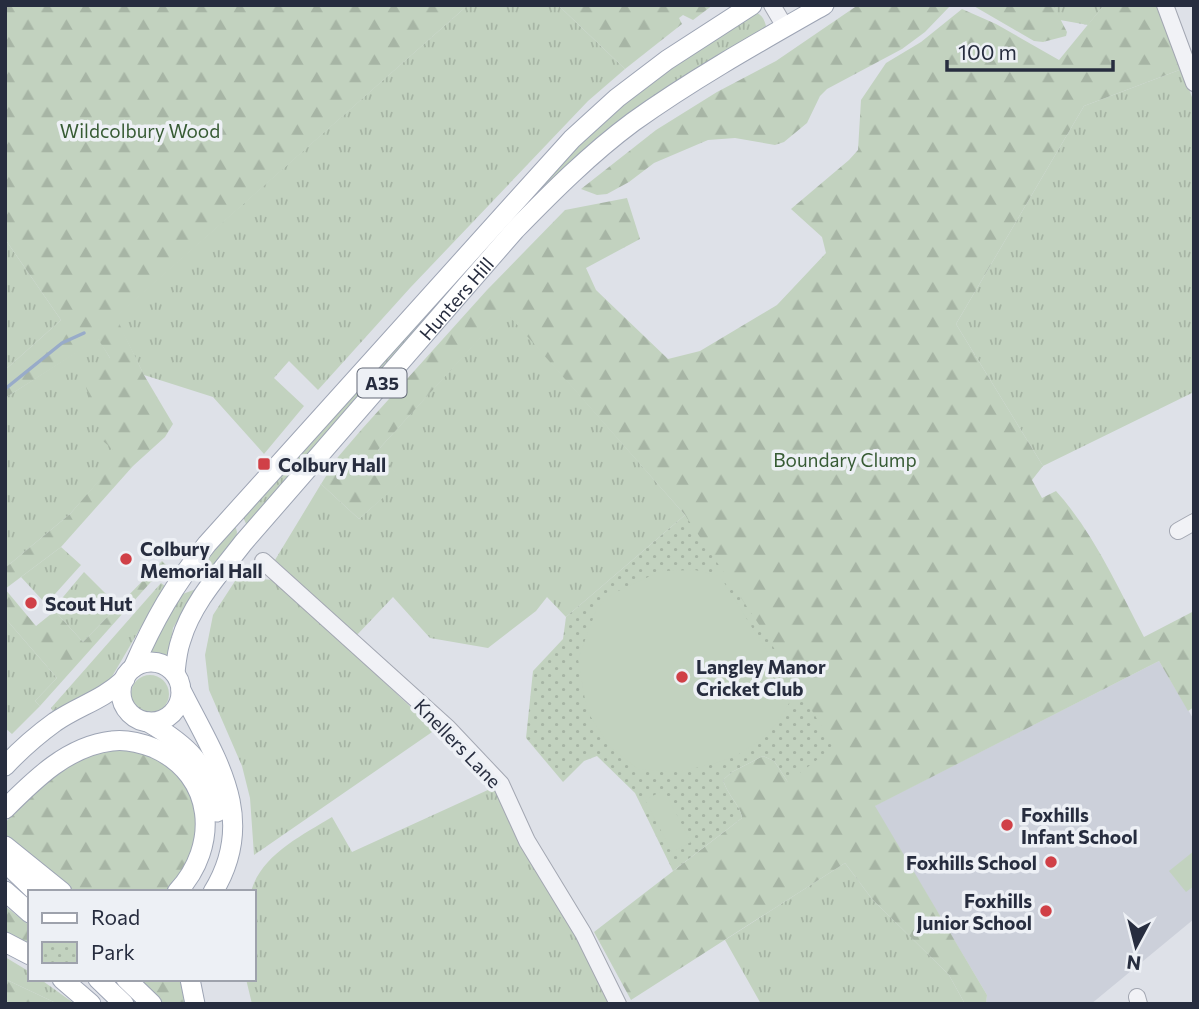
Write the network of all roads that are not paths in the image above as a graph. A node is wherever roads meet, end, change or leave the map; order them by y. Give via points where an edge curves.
1 (752, 5) edge
2 (772, 5) edge
3 (824, 5) edge
4 (1165, 5) edge
5 (785, 27) junction
6 (1194, 83) edge
7 (1194, 522) edge
8 (1178, 531) dead end
9 (264, 561) dead end
10 (129, 673) junction
11 (178, 682) junction
12 (144, 721) junction
13 (5, 766) edge
14 (8, 799) edge
15 (5, 846) edge
16 (5, 862) edge
17 (34, 890) edge
18 (60, 890) edge
19 (178, 890) edge
20 (189, 890) edge
21 (214, 890) edge
22 (5, 891) edge
23 (28, 912) edge
24 (8, 943) edge
25 (28, 954) edge
26 (64, 981) edge
27 (100, 981) edge
28 (128, 981) edge
29 (190, 981) edge
30 (91, 1004) edge
31 (124, 1004) edge
32 (152, 1004) edge
33 (195, 1004) edge
34 (618, 1004) edge

1 - 10 main road, Hunters Hill / A35 via 617,98 535,178 233,513 180,578
2 - 5 street
3 - 5 main road, Hunters Hill / A35
4 - 6 street
5 - 11 main road, Hunters Hill / A35 via 632,123 554,189 515,230 208,588 180,641
7 - 8 street
9 - 34 street, Knellers Lane via 449,728 501,784 527,841 583,933
10 - 11 main road via 150,662 159,663
10 - 12 main road via 122,686 123,703
10 - 13 main road, A35 via 110,692 57,721
11 - 12 main road via 177,707 172,714 156,722
11 - 21 main road via 231,799 232,849
12 - 14 main road via 84,735 60,746 41,758
12 - 20 main road via 191,753 215,798 218,828 213,853 202,877
14 - 19 main road via 51,766 102,743 130,741 169,756 195,783 206,825 197,864
15 - 18 main road
16 - 17 main road
22 - 23 main road
24 - 25 main road
26 - 30 main road
27 - 31 main road
28 - 32 main road
29 - 33 main road

